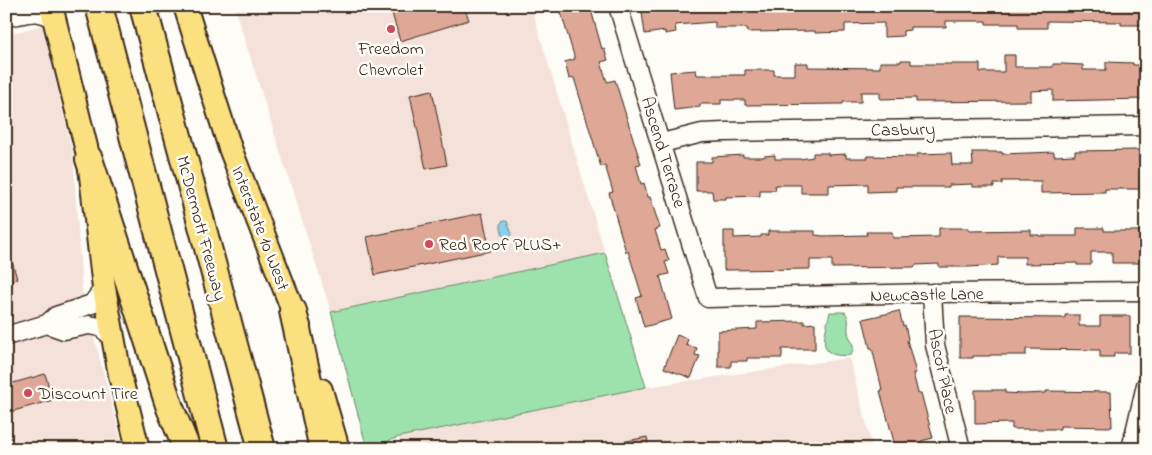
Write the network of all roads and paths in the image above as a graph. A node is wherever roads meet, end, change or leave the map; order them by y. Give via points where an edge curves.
1 (100, 6) edge
2 (143, 6) edge
3 (186, 6) edge
4 (618, 6) edge
5 (53, 13) edge
6 (6, 17) edge
7 (1146, 126) edge
8 (662, 144) junction
9 (89, 159) junction
10 (104, 288) junction
11 (1146, 291) edge
12 (932, 293) junction
13 (708, 298) joint
14 (293, 311) junction
15 (47, 324) junction
16 (6, 336) edge
17 (112, 337) junction
18 (1146, 386) edge
19 (138, 449) edge
20 (186, 449) edge
21 (215, 449) edge
22 (262, 449) edge
23 (323, 449) edge
24 (338, 449) edge
25 (961, 449) edge
26 (1131, 449) edge

1 - 21 highway
2 - 22 highway, McDermott Freeway
3 - 14 main road, Interstate 10 West via 230,148
4 - 8 street, Ascend Terrace
5 - 6 street via 30,12
5 - 9 main road
7 - 8 street, Casbury via 724,132 702,133
8 - 13 street, Ascend Terrace
9 - 10 main road
9 - 20 highway
10 - 15 street via 92,304 56,316
10 - 17 main road
11 - 12 street, Newcastle Lane
12 - 13 street, Newcastle Lane
12 - 25 street, Ascot Place via 935,345
14 - 23 highway
14 - 24 main road, Interstate 10 West
15 - 16 street
15 - 17 street via 64,330 89,325 100,327
17 - 19 main road
18 - 26 street

